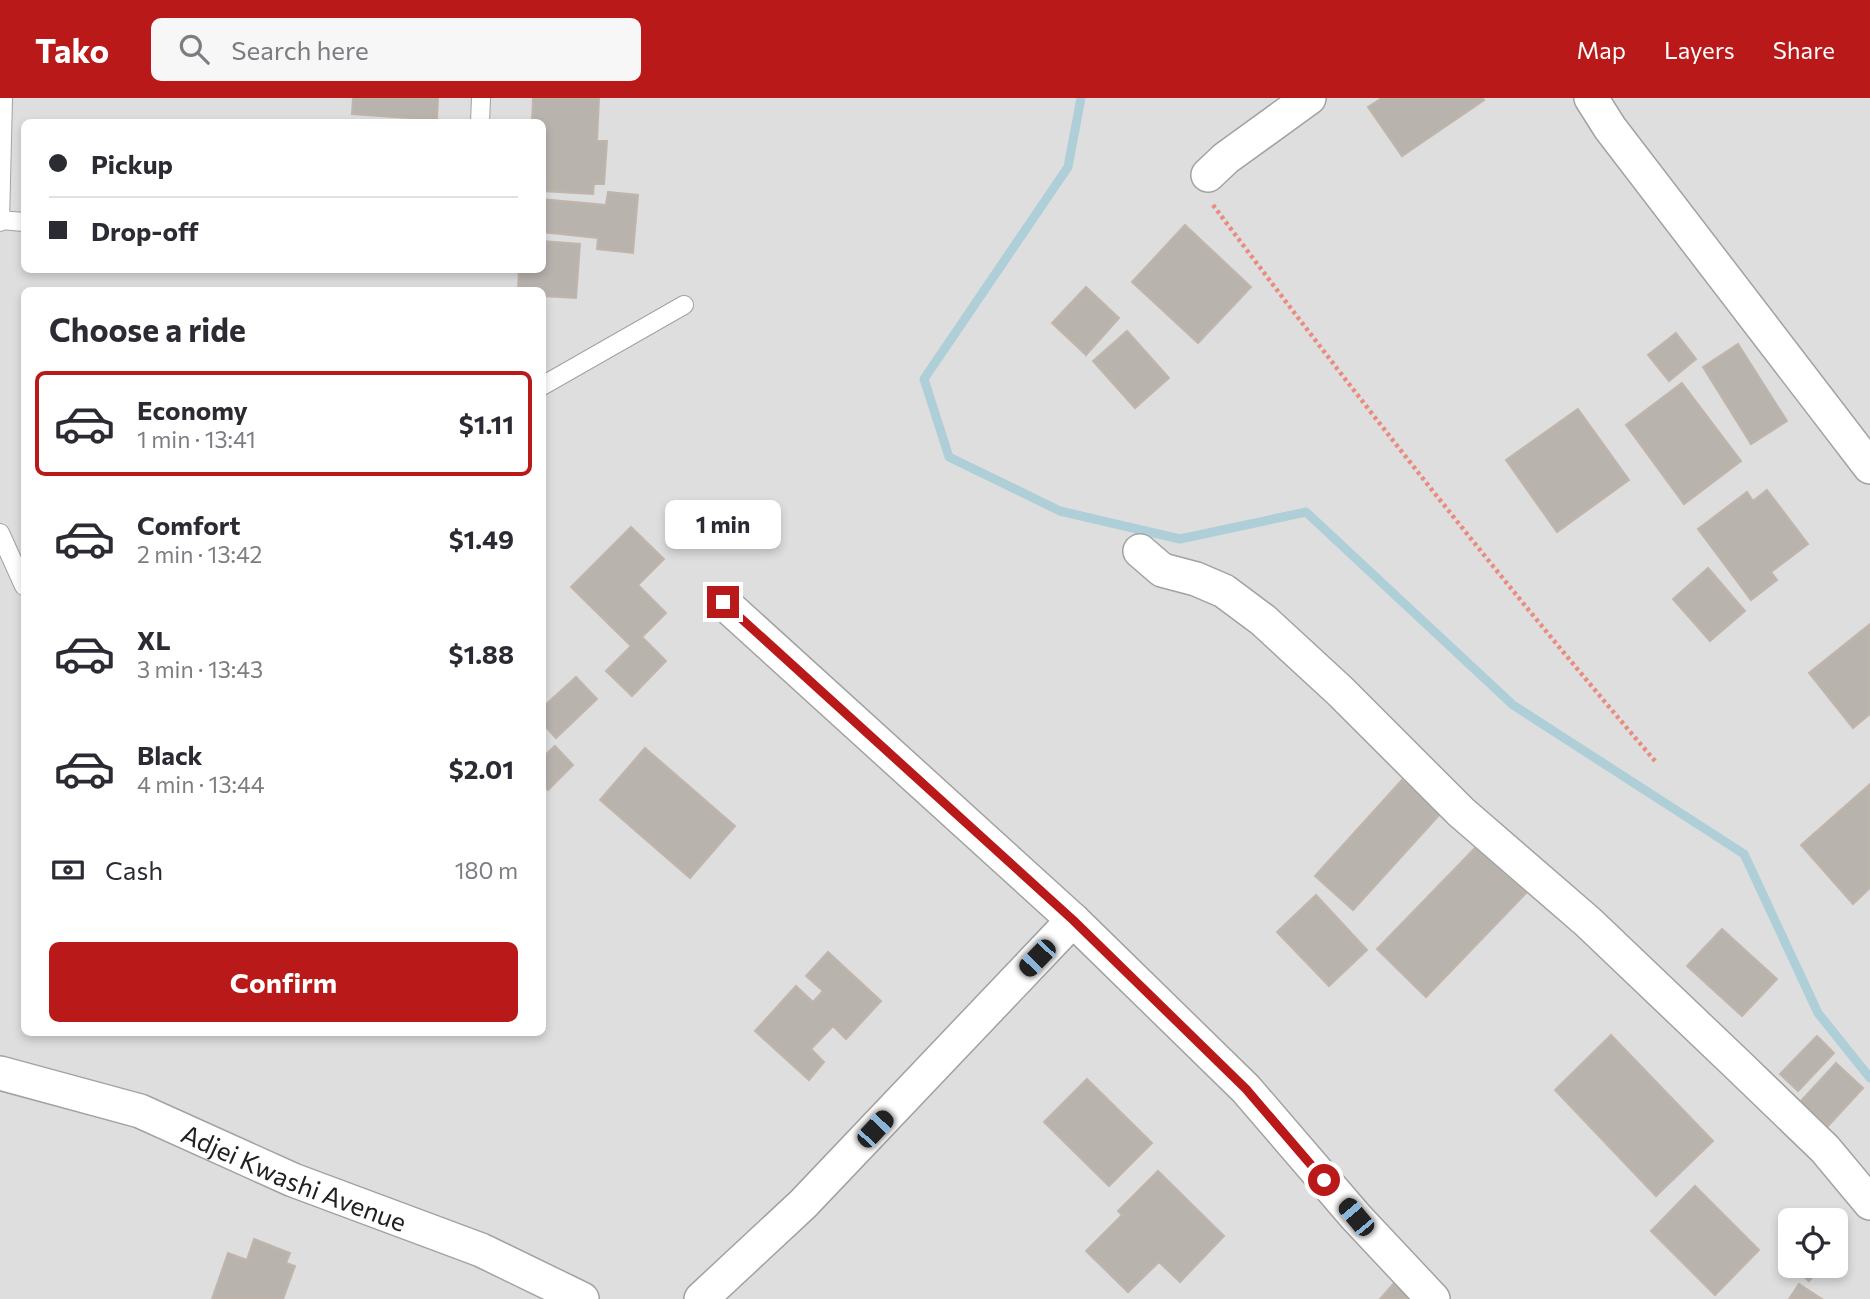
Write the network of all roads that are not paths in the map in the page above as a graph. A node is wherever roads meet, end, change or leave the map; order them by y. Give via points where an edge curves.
1 (3, 98) edge
2 (481, 98) edge
3 (1309, 98) edge
4 (1591, 98) edge
5 (480, 119) edge
6 (1208, 175) road end
7 (0, 221) edge
8 (21, 222) edge
9 (684, 305) dead end
10 (546, 384) edge
11 (1870, 467) edge
12 (0, 533) edge
13 (1140, 551) dead end
14 (21, 579) edge
15 (723, 602) dead end
16 (1073, 920) junction
17 (0, 1073) edge
18 (1870, 1203) edge
19 (582, 1299) edge
20 (701, 1299) edge
21 (1433, 1299) edge

1 - 7 lane
2 - 5 lane
3 - 6 street
4 - 11 street
7 - 8 lane
9 - 10 lane
12 - 14 lane
13 - 18 street via 1162,570 1224,590 1263,620 1461,812 1588,922 1749,1076 1825,1149
15 - 16 street
16 - 20 street via 803,1205
16 - 21 street via 1246,1089
17 - 19 street, Adjei Kwashi Avenue via 140,1111 293,1180 481,1250

